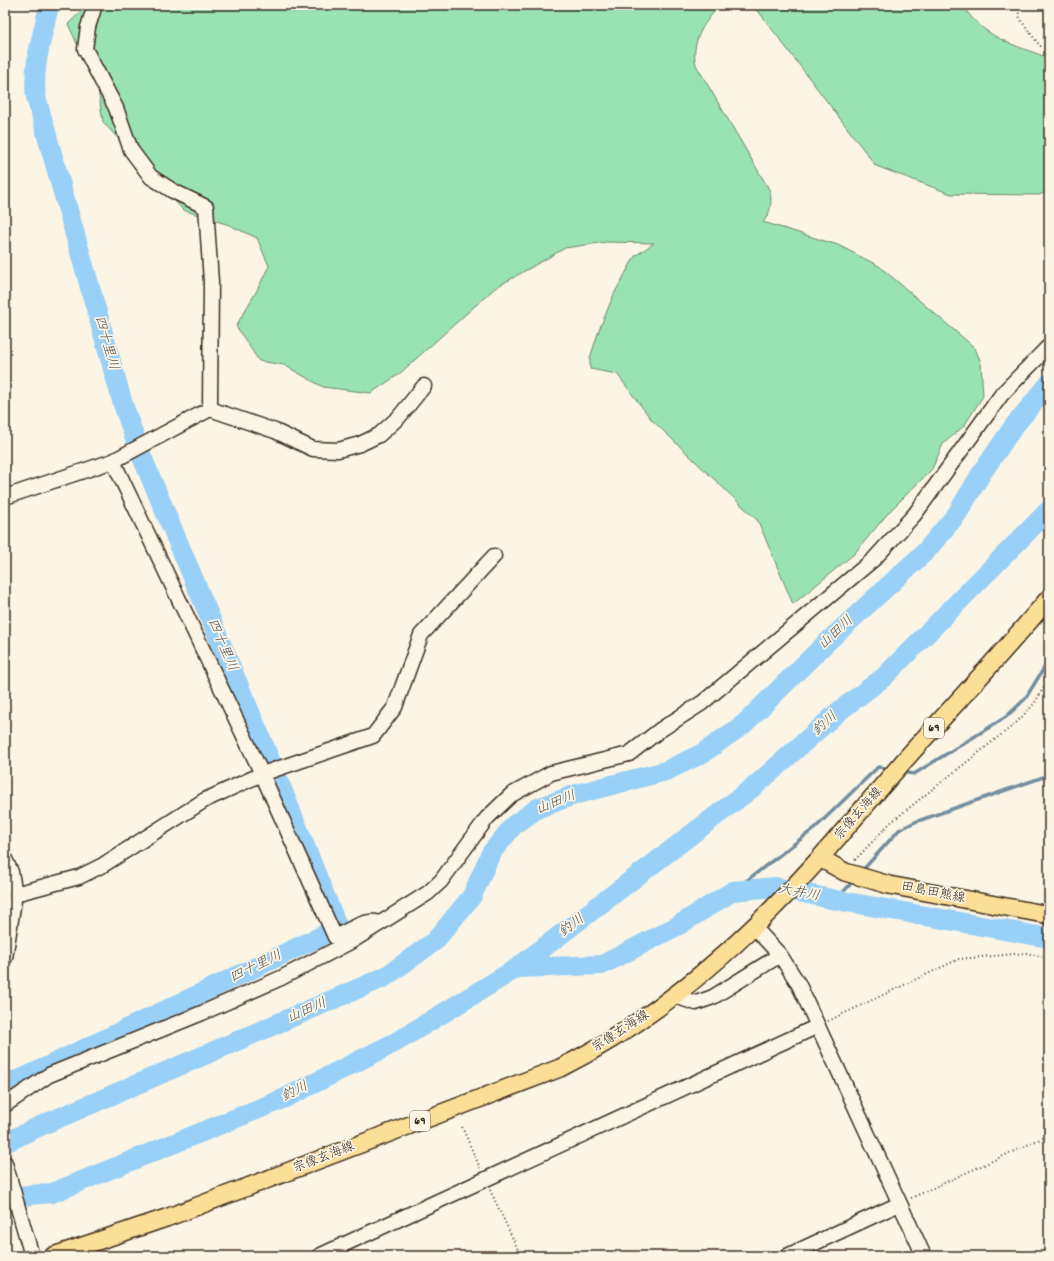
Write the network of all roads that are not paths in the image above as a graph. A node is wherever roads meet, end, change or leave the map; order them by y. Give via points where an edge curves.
1 (95, 5) edge
2 (1049, 346) edge
3 (424, 386) dead end
4 (210, 409) junction
5 (113, 461) junction
6 (5, 497) edge
7 (494, 556) dead end
8 (1049, 598) edge
9 (262, 774) junction
10 (820, 858) junction
11 (5, 859) edge
12 (15, 894) junction
13 (1049, 915) edge
14 (380, 923) junction
15 (754, 927) junction
16 (780, 955) junction
17 (5, 958) edge
18 (674, 996) junction
19 (818, 1026) junction
20 (5, 1105) edge
21 (5, 1163) edge
22 (899, 1204) junction
23 (31, 1252) edge
24 (53, 1256) edge
25 (319, 1256) edge
26 (787, 1256) edge
27 (924, 1256) edge

1 - 4 street via 85,49 116,108 131,150 151,177 206,207 211,282
2 - 14 street via 1002,394 915,514 874,559 702,703 629,754 551,773 511,795 487,818 441,881 428,893
3 - 4 street via 399,418 379,435 338,450 313,449 275,431
4 - 5 street
5 - 6 street
5 - 9 street
7 - 9 street via 421,634 395,707 373,736
8 - 10 main road, 宗像玄海線 / 69
9 - 12 street via 205,800 103,865 79,877
9 - 14 street via 335,938 371,921
10 - 13 main road, 田島田熊線 via 852,874 888,884
10 - 15 main road, 宗像玄海線 / 69
11 - 12 street via 11,872
12 - 17 street
14 - 20 street via 352,941 281,978 49,1075
15 - 16 street
15 - 18 main road, 宗像玄海線 / 69
16 - 18 street via 713,997 696,1003
16 - 19 street via 798,983
18 - 24 main road, 宗像玄海線 / 69 via 611,1040 560,1068 166,1218
19 - 22 street
19 - 25 street
21 - 23 street
22 - 26 street
22 - 27 street

